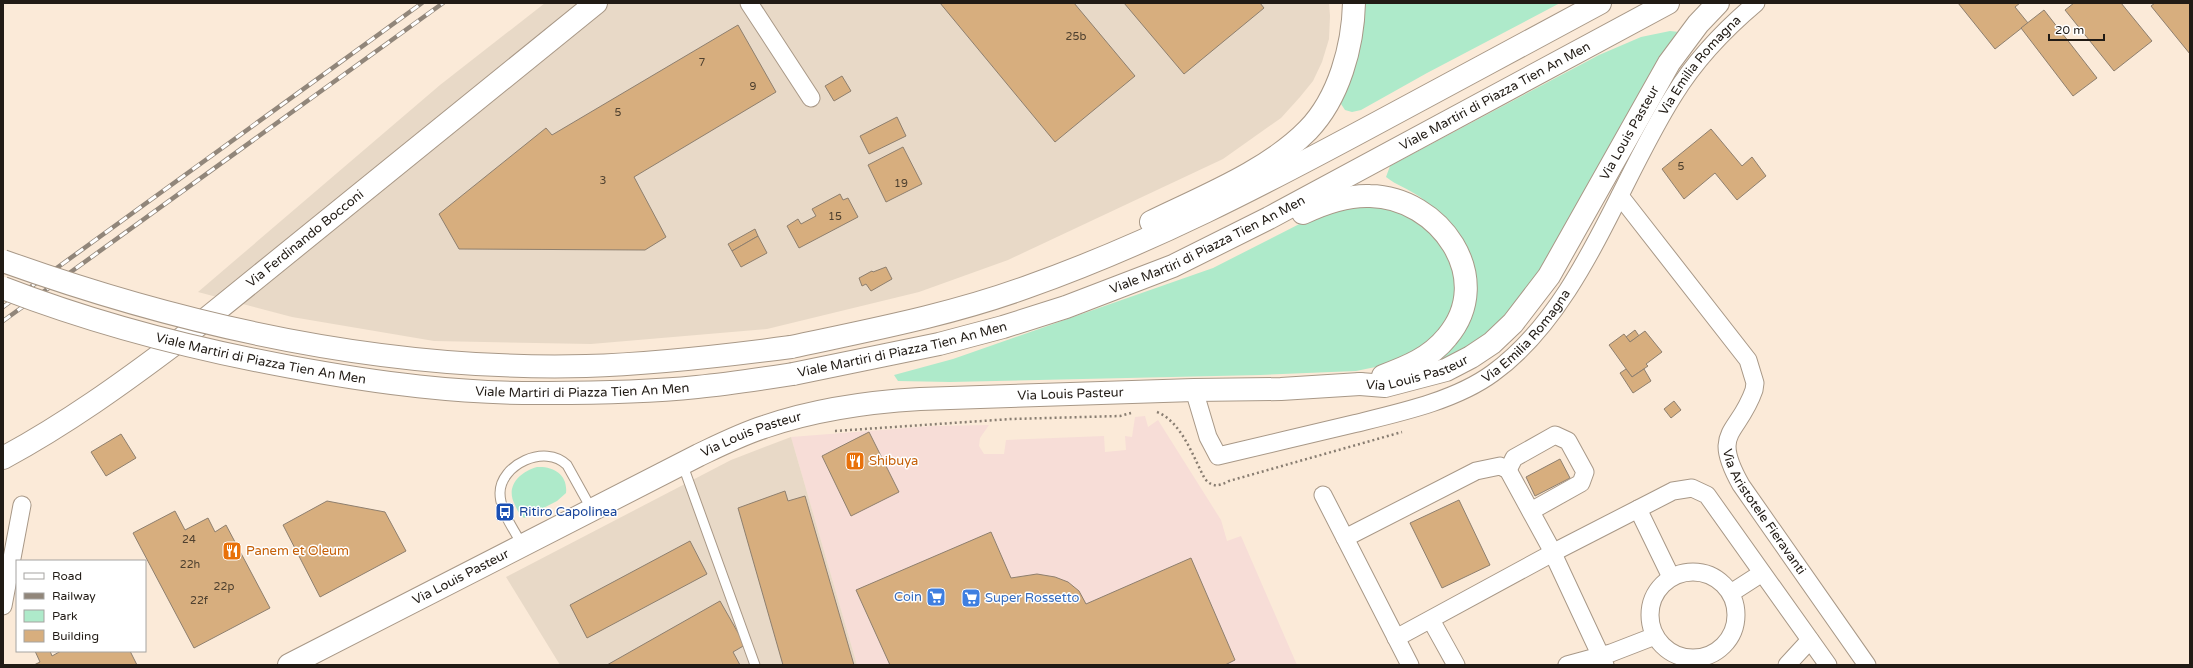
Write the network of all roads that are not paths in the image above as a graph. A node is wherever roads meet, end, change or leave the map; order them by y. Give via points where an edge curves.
1 (596, 3) edge
2 (749, 3) edge
3 (1354, 3) edge
4 (1600, 3) edge
5 (1668, 3) edge
6 (1718, 3) edge
7 (1756, 3) edge
8 (811, 98) dead end
9 (1620, 196) junction
10 (3, 261) edge
11 (1173, 266) junction
12 (1074, 269) junction
13 (3, 288) edge
14 (1360, 384) junction
15 (1194, 390) junction
16 (3, 458) edge
17 (682, 463) junction
18 (1508, 470) junction
19 (1323, 495) dead end
20 (22, 505) dead end
21 (1638, 509) junction
22 (592, 510) junction
23 (1531, 511) junction
24 (1345, 538) junction
25 (523, 546) junction
26 (1553, 553) junction
27 (1762, 573) junction
28 (1671, 577) junction
29 (1731, 593) junction
30 (3, 606) edge
31 (1431, 620) junction
32 (1655, 636) junction
33 (1396, 638) junction
34 (1810, 640) junction
35 (1603, 660) edge
36 (1713, 660) edge
37 (289, 665) edge
38 (755, 665) edge
39 (1410, 665) edge
40 (1456, 665) edge
41 (1568, 665) edge
42 (1787, 665) edge
43 (1828, 665) edge
44 (1867, 665) edge

1 - 16 main road, Via Ferdinando Bocconi via 180,340 110,393
2 - 8 street
3 - 12 main road via 1354,22 1348,52 1338,82 1325,107 1309,129 1290,147 1255,169 1136,229
4 - 12 main road, Viale Martiri di Piazza Tien An Men via 1257,188 1163,232
5 - 11 main road, Viale Martiri di Piazza Tien An Men via 1276,214
6 - 14 main road, Via Louis Pasteur via 1698,24 1669,63 1549,276 1513,323 1492,343 1446,370 1385,386
7 - 9 street, Via Emilia Romagna via 1701,56 1673,95
9 - 15 street, Via Emilia Romagna via 1560,301 1540,328 1493,374 1456,393 1402,412 1218,456 1208,437
9 - 44 street, Via Aristotele Fieravanti via 1748,360 1755,383 1754,390 1730,435 1727,454 1729,462 1741,485
10 - 12 main road, Viale Martiri di Piazza Tien An Men, bridge via 184,318 253,334 414,359 585,366 690,359 790,346 934,316 1027,287
11 - 13 main road, Viale Martiri di Piazza Tien An Men, bridge via 1066,306 1003,327 939,344 793,374 697,387 595,393 499,392 398,385 245,358 160,339 68,312
11 - 14 main road via 1221,253 1322,204 1342,198 1372,196 1395,200 1425,215 1445,232 1463,263 1466,278 1461,310 1448,337 1420,361
14 - 15 main road, Via Louis Pasteur via 1280,389
15 - 17 main road, Via Louis Pasteur via 889,401 790,419 762,427
17 - 22 main road, Via Louis Pasteur
17 - 38 lane
18 - 23 street
18 - 23 street via 1514,458 1555,435 1568,441 1585,472 1581,483
18 - 24 street via 1500,466 1476,471
19 - 24 street
20 - 30 street
21 - 26 street
21 - 27 street via 1673,491 1692,488 1707,495
21 - 28 street
22 - 25 main road, Via Louis Pasteur
22 - 25 lane via 562,460 551,455 541,455 522,462 509,472 500,490 502,506
23 - 26 street
24 - 33 street
25 - 37 main road, Via Louis Pasteur
26 - 31 street
26 - 35 street
27 - 29 street
27 - 34 street
28 - 29 street via 1693,571 1704,573 1724,584
28 - 32 street via 1661,585 1653,597 1649,610 1650,624
29 - 36 street via 1736,607 1736,621 1731,635
31 - 33 street
31 - 40 street
32 - 35 street
32 - 36 street via 1663,647 1673,654 1686,658
33 - 39 street
34 - 42 street
34 - 43 street
35 - 41 street

